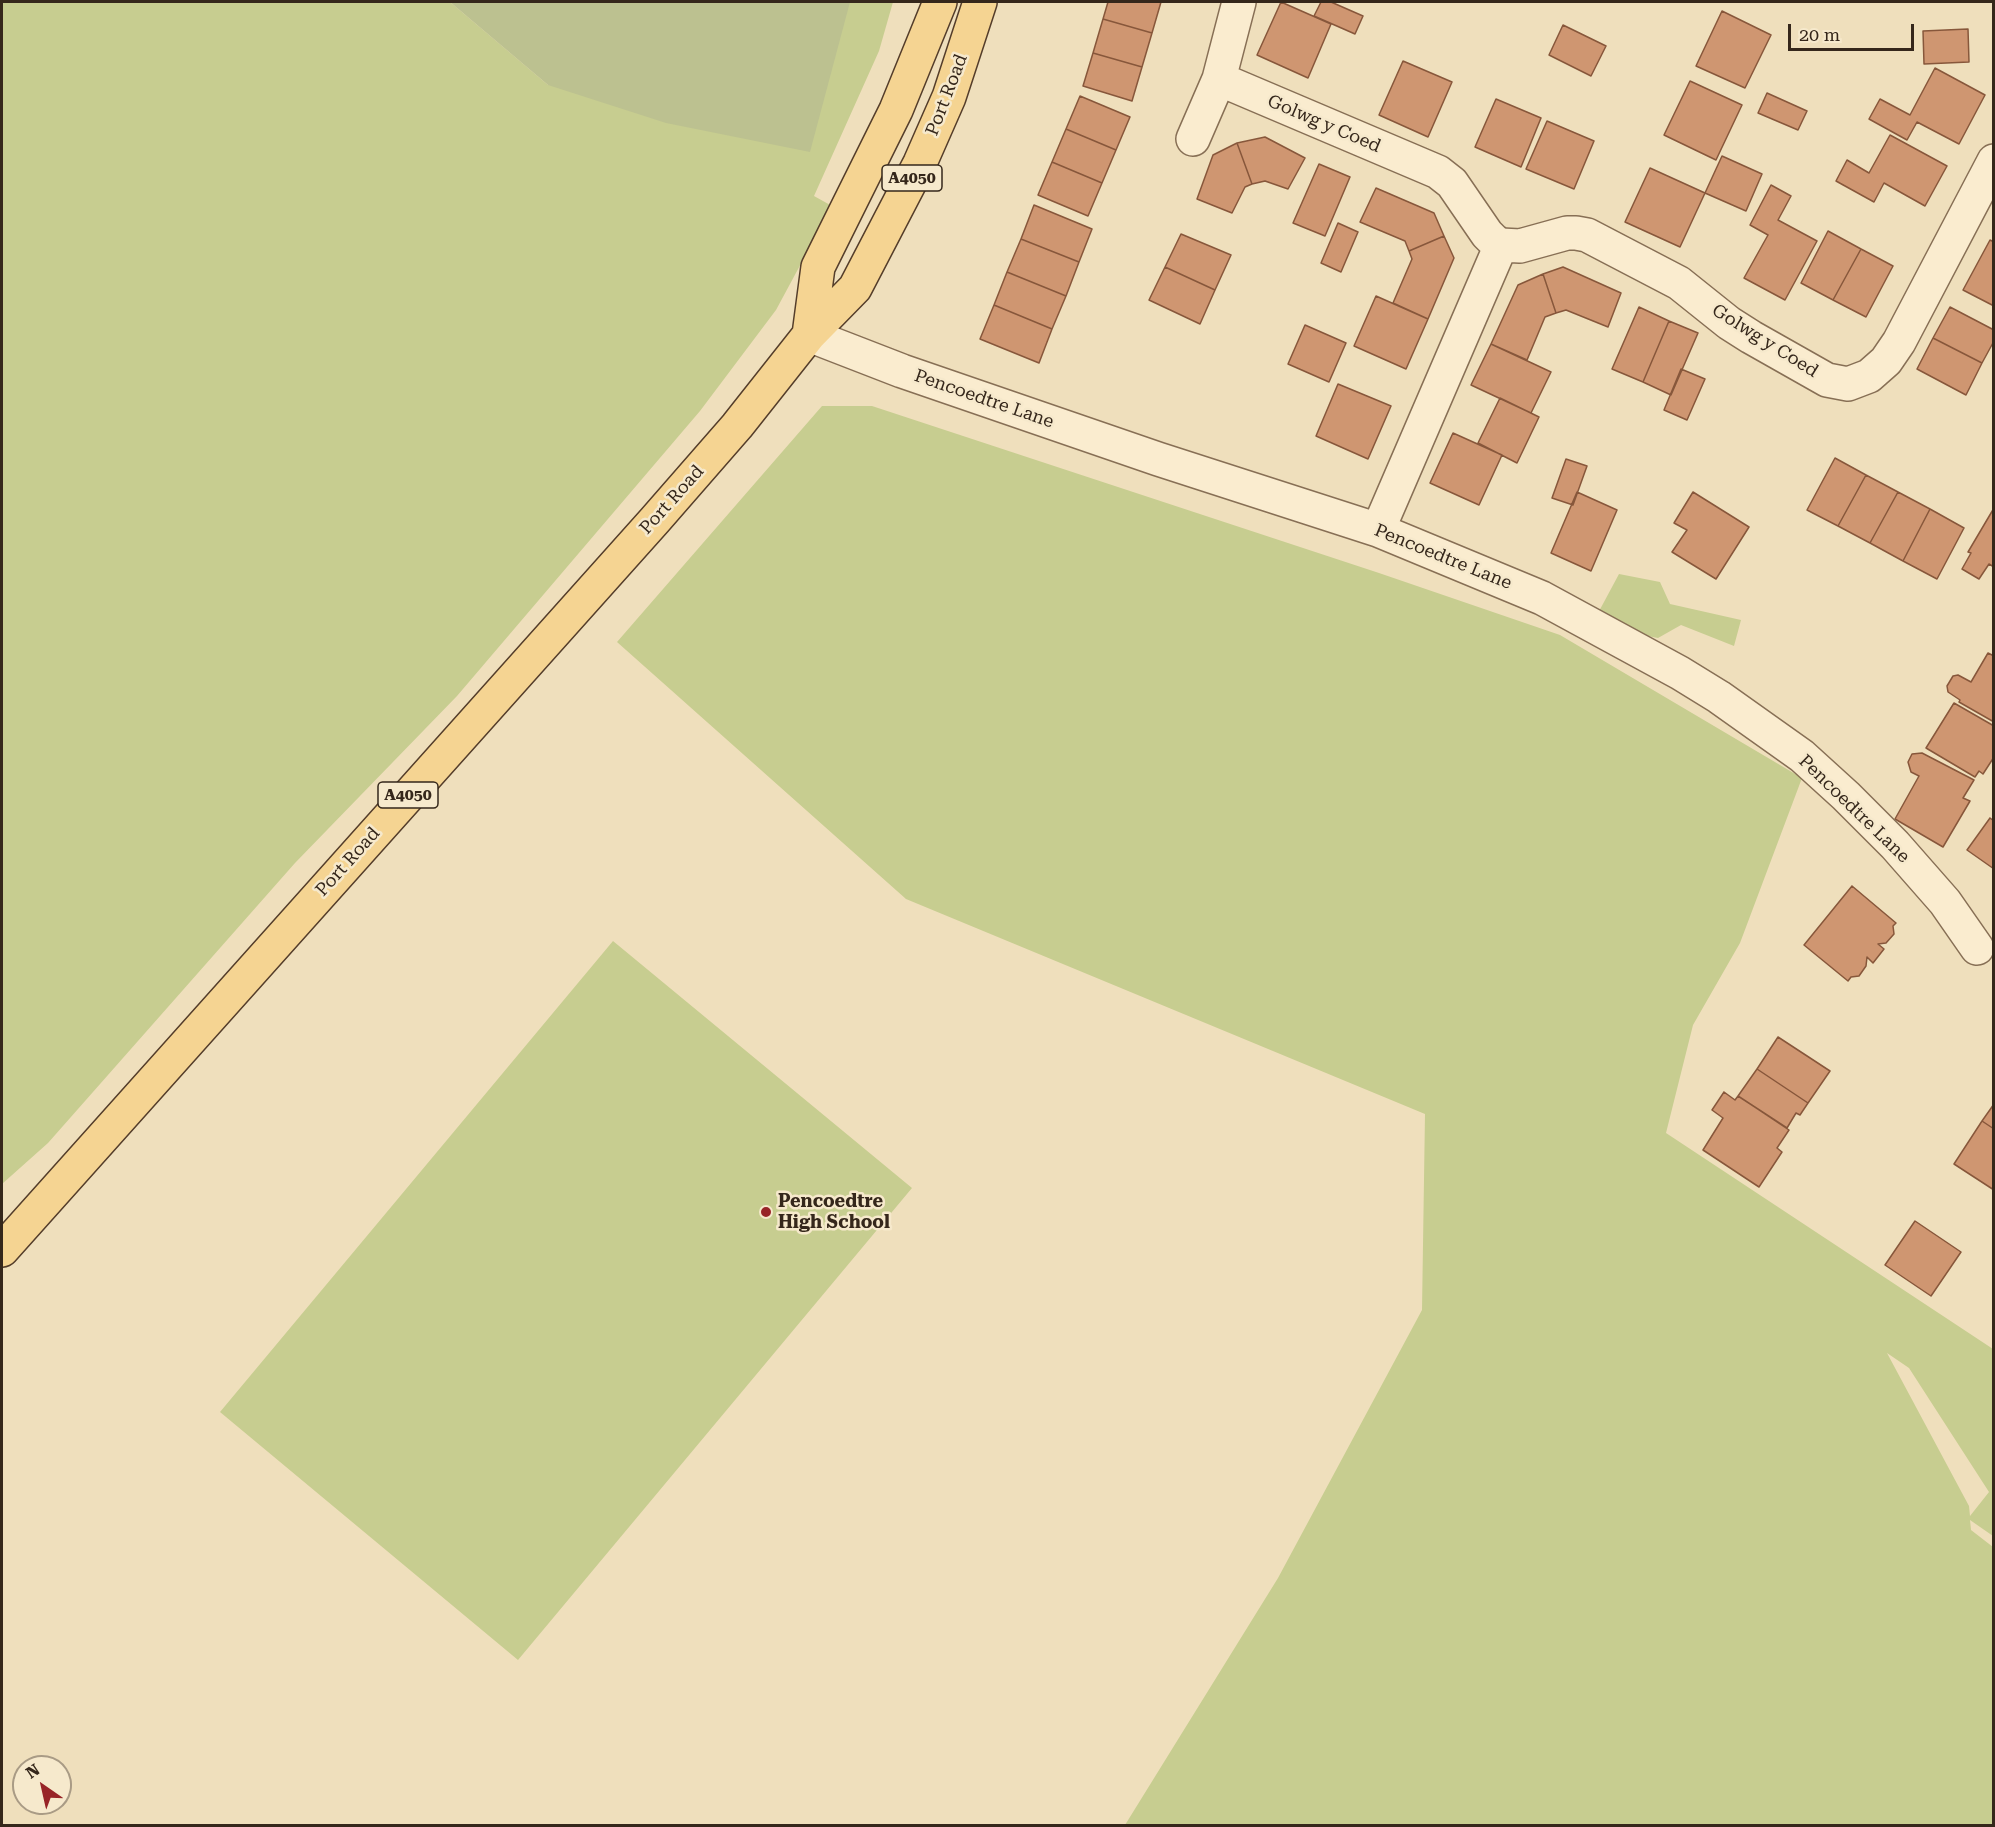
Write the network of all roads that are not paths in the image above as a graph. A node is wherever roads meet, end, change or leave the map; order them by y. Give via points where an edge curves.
1 (940, 2) edge
2 (980, 2) edge
3 (1239, 2) edge
4 (1219, 79) junction
5 (1194, 139) dead end
6 (1994, 161) edge
7 (1501, 244) junction
8 (809, 335) junction
9 (1378, 530) junction
10 (1977, 948) dead end
11 (2, 1250) edge

1 - 8 main road, A4050 via 896,110 818,267
2 - 8 main road, Port Road / A4050 via 949,97 902,200 855,288
3 - 4 street
4 - 5 street
4 - 7 street, Golwg y Coed via 1438,172 1452,183 1487,234
6 - 7 street, Golwg y Coed via 1899,342 1869,376 1848,384 1827,380 1729,323 1679,283 1587,235 1567,234 1520,246
7 - 9 street
8 - 9 street, Pencoedtre Lane via 1158,459
8 - 11 main road, Port Road / A4050 via 677,495
9 - 10 street, Pencoedtre Lane via 1542,598 1680,673 1770,732 1802,756 1895,845 1945,902

